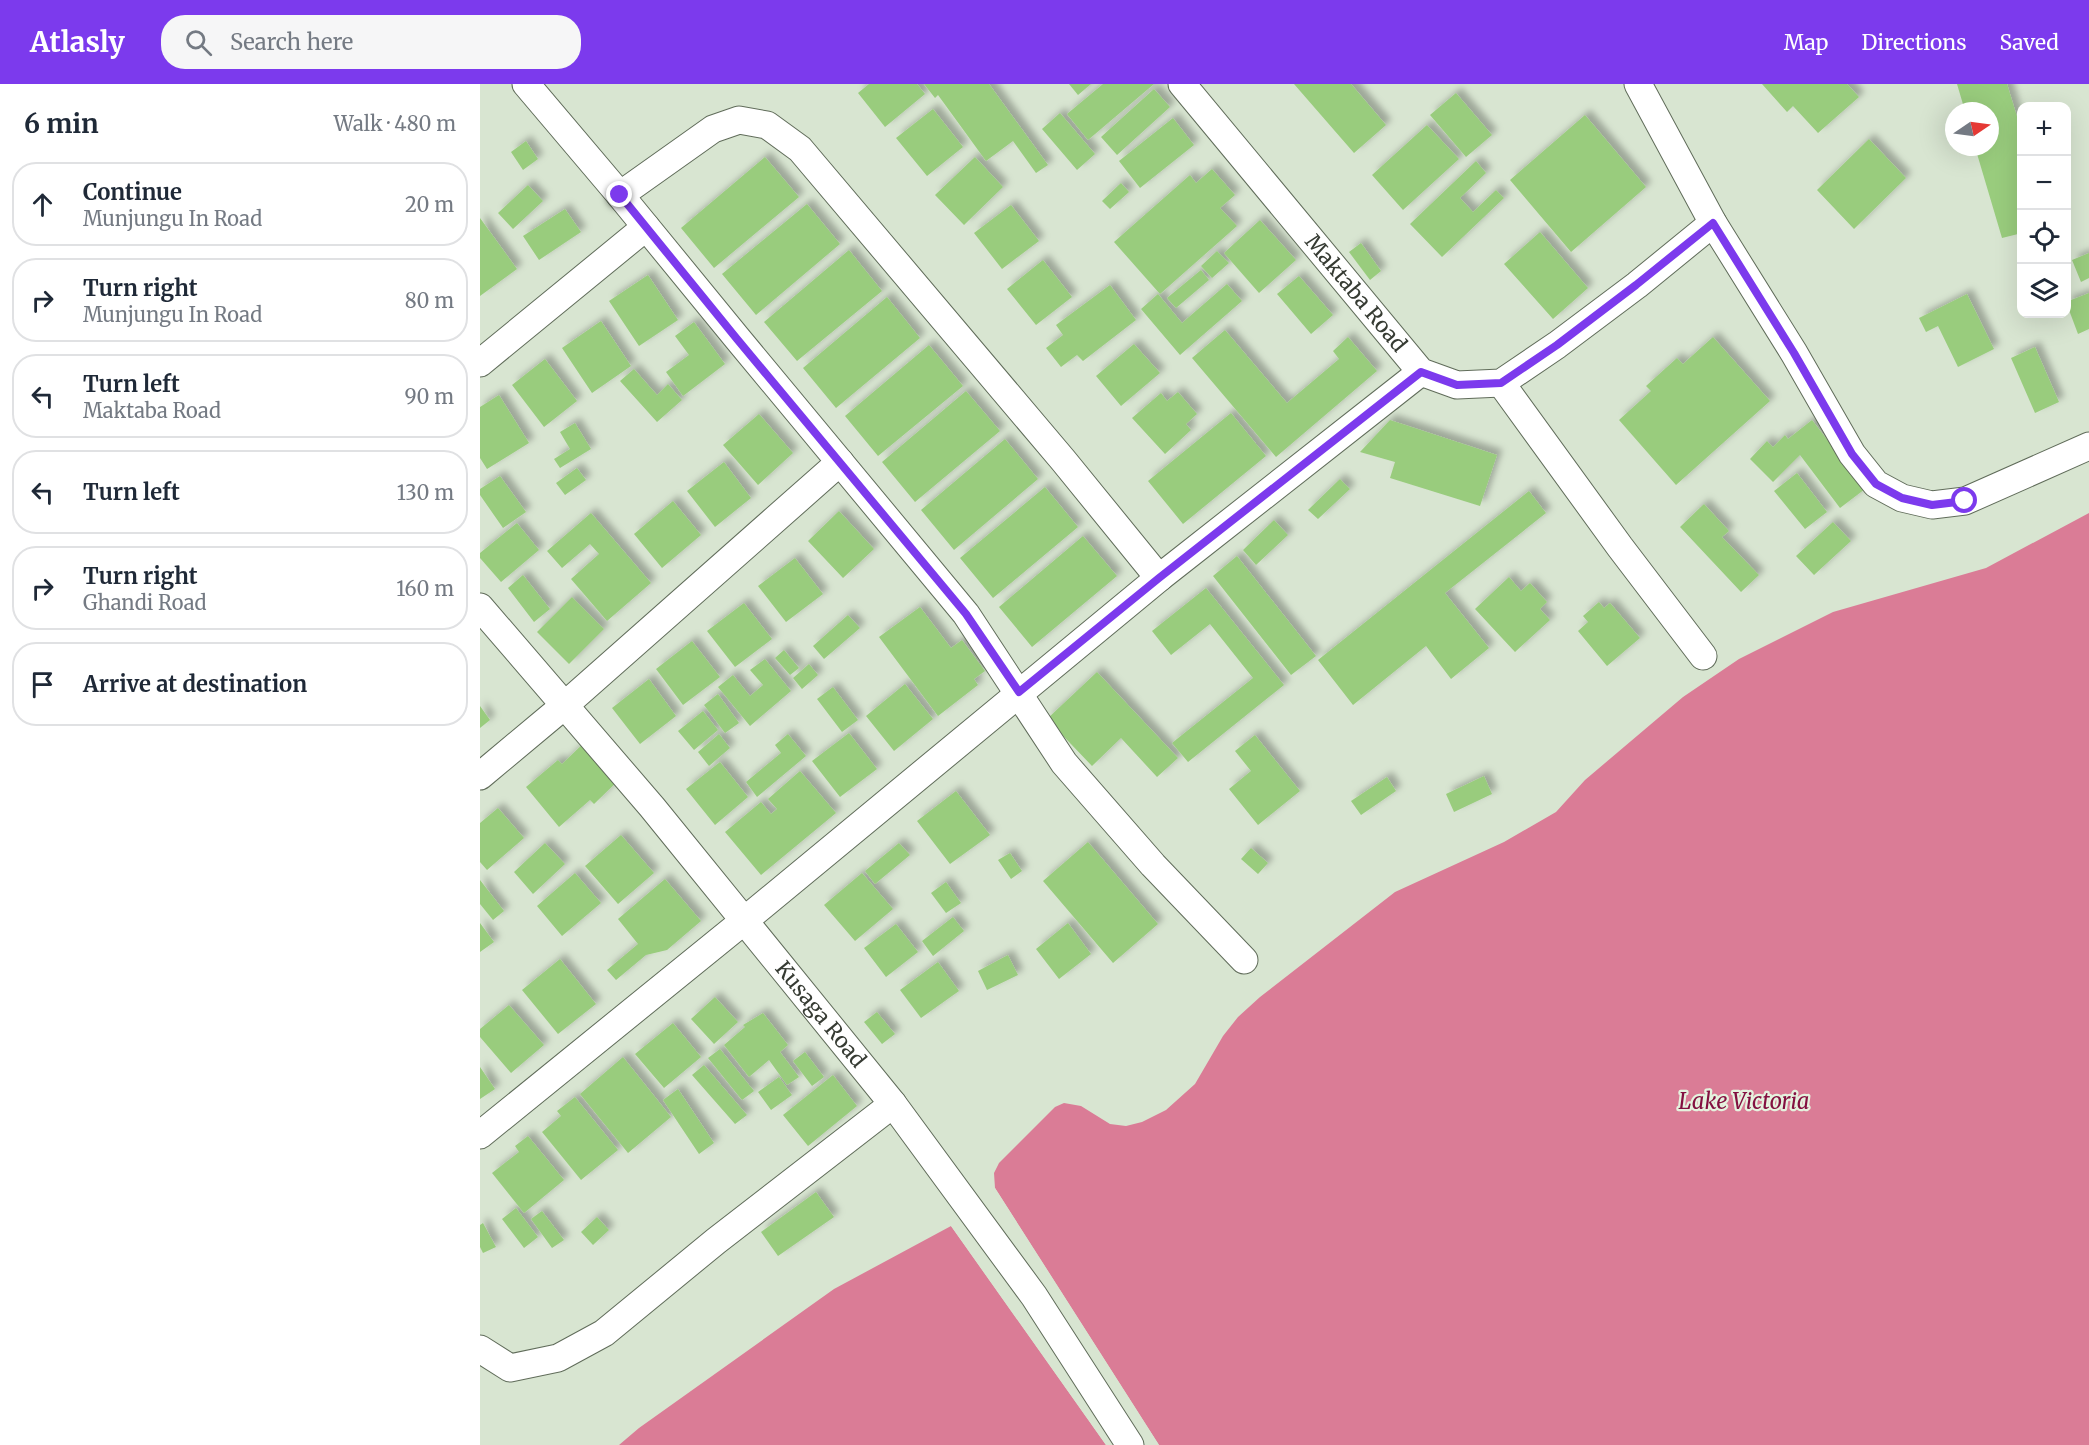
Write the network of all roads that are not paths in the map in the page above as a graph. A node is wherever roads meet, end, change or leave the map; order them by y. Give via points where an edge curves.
1 (526, 84) edge
2 (1182, 84) edge
3 (1638, 84) edge
4 (620, 195) junction
5 (1713, 223) junction
6 (646, 227) junction
7 (480, 363) edge
8 (1421, 372) junction
9 (1501, 383) junction
10 (2089, 446) edge
11 (840, 462) junction
12 (1159, 578) junction
13 (480, 607) edge
14 (1703, 656) dead end
15 (1019, 692) junction
16 (565, 705) junction
17 (480, 776) edge
18 (745, 920) junction
19 (1244, 960) dead end
20 (893, 1104) junction
21 (480, 1136) edge
22 (480, 1349) edge
23 (1130, 1445) edge

1 - 4 street
2 - 8 street, Maktaba Road
3 - 5 street
4 - 6 street
4 - 12 street via 713,129 739,120 767,125 800,149
5 - 9 street via 1557,345
5 - 10 street via 1852,454 1876,484 1902,498 1932,505 1965,501
6 - 7 street
6 - 11 street
8 - 9 street, Maktaba Road via 1457,385
8 - 12 street
9 - 14 street
11 - 15 street via 966,614
11 - 16 street
12 - 15 street
13 - 16 street, Kusaga Road
15 - 18 street
15 - 19 street via 1078,780
16 - 17 street
16 - 18 street, Kusaga Road
18 - 20 street, Kusaga Road
18 - 21 street
20 - 22 street via 604,1333 558,1358 510,1368
20 - 23 street, Kusaga Road via 1034,1296

